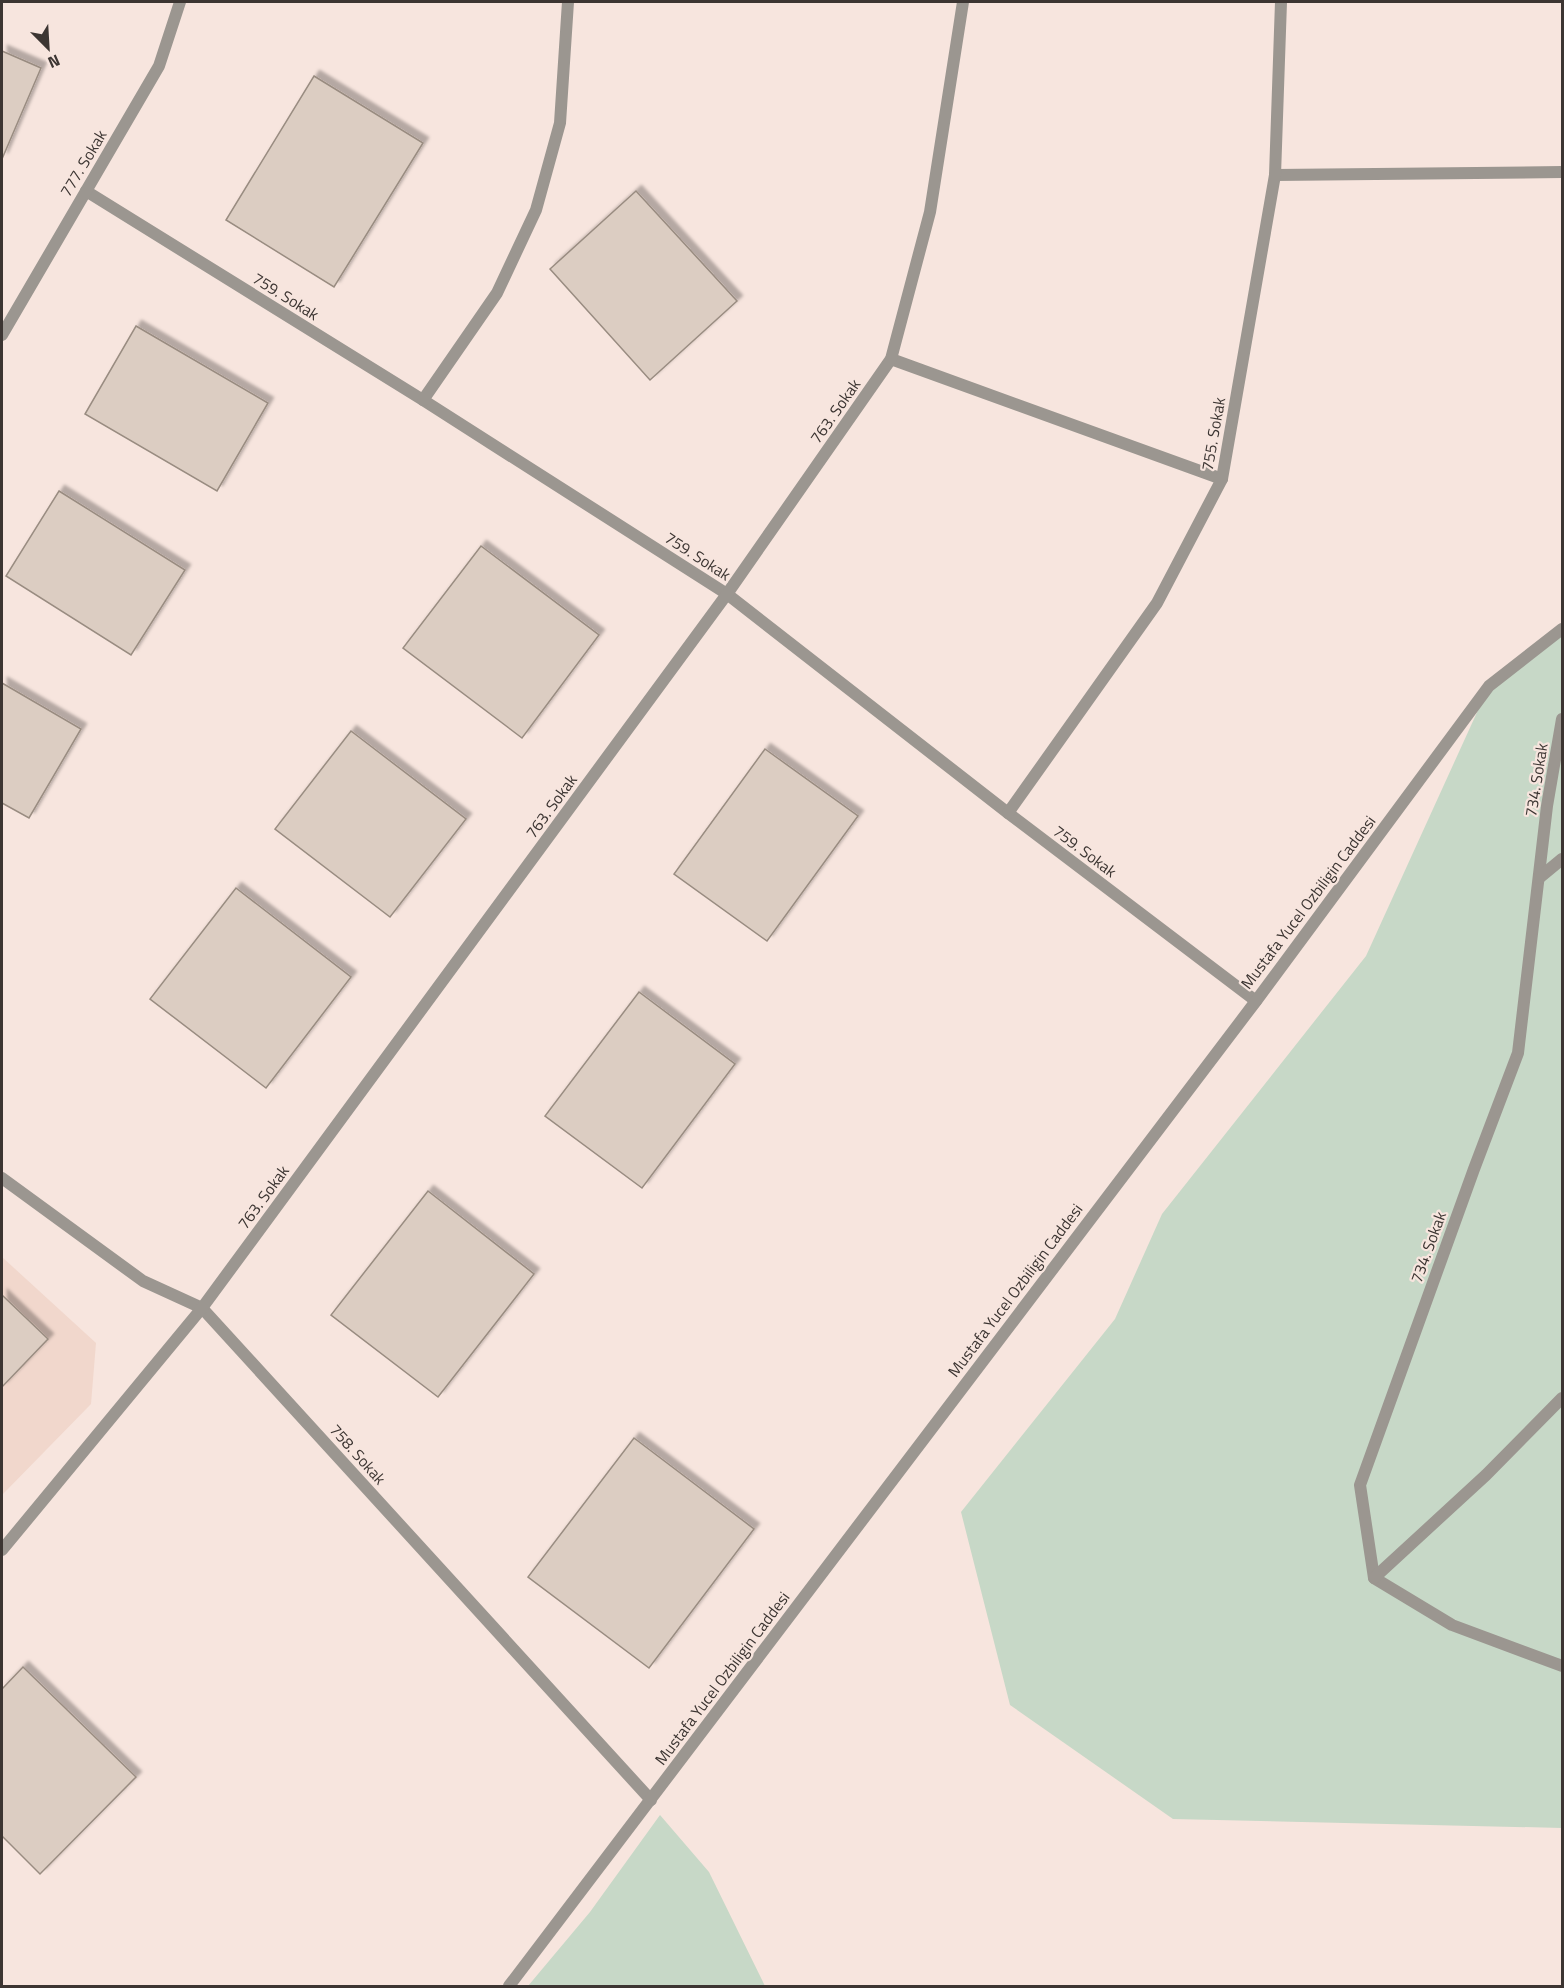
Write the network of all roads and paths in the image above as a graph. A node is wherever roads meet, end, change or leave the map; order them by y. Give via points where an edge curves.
1 (180, 2) edge
2 (568, 2) edge
3 (963, 2) edge
4 (1281, 2) edge
5 (1563, 172) edge
6 (1275, 175) junction
7 (86, 191) junction
8 (2, 335) edge
9 (891, 359) junction
10 (423, 400) junction
11 (1222, 479) junction
12 (727, 594) junction
13 (1563, 629) edge
14 (1563, 719) edge
15 (1008, 813) junction
16 (1563, 859) edge
17 (1539, 878) junction
18 (1256, 1001) junction
19 (2, 1178) edge
20 (202, 1308) junction
21 (1563, 1398) edge
22 (2, 1550) edge
23 (1374, 1578) junction
24 (1563, 1666) edge
25 (651, 1800) junction
26 (510, 1986) edge

1 - 7 street, 777. Sokak via 159,66
2 - 10 street via 560,123 537,210 497,293
3 - 9 street, 763. Sokak via 930,212
4 - 6 street, 755. Sokak
5 - 6 street
6 - 11 street, 755. Sokak
7 - 8 street, 777. Sokak
7 - 10 street, 759. Sokak
9 - 11 street
9 - 12 street, 763. Sokak
10 - 12 street, 759. Sokak
11 - 15 street, 755. Sokak via 1156,603
12 - 15 street, 759. Sokak
12 - 20 street, 763. Sokak
13 - 18 street, Mustafa Yucel Ozbiligin Caddesi via 1489,686
14 - 17 street, 734. Sokak
15 - 18 street, 759. Sokak
16 - 17 street
17 - 23 street, 734. Sokak via 1518,1053 1360,1485
18 - 25 street, Mustafa Yucel Ozbiligin Caddesi
19 - 20 street, 758. Sokak via 143,1281
20 - 22 street, 763. Sokak
20 - 25 street, 758. Sokak
21 - 23 street
23 - 24 street via 1452,1625
25 - 26 street, Mustafa Yucel Ozbiligin Caddesi

